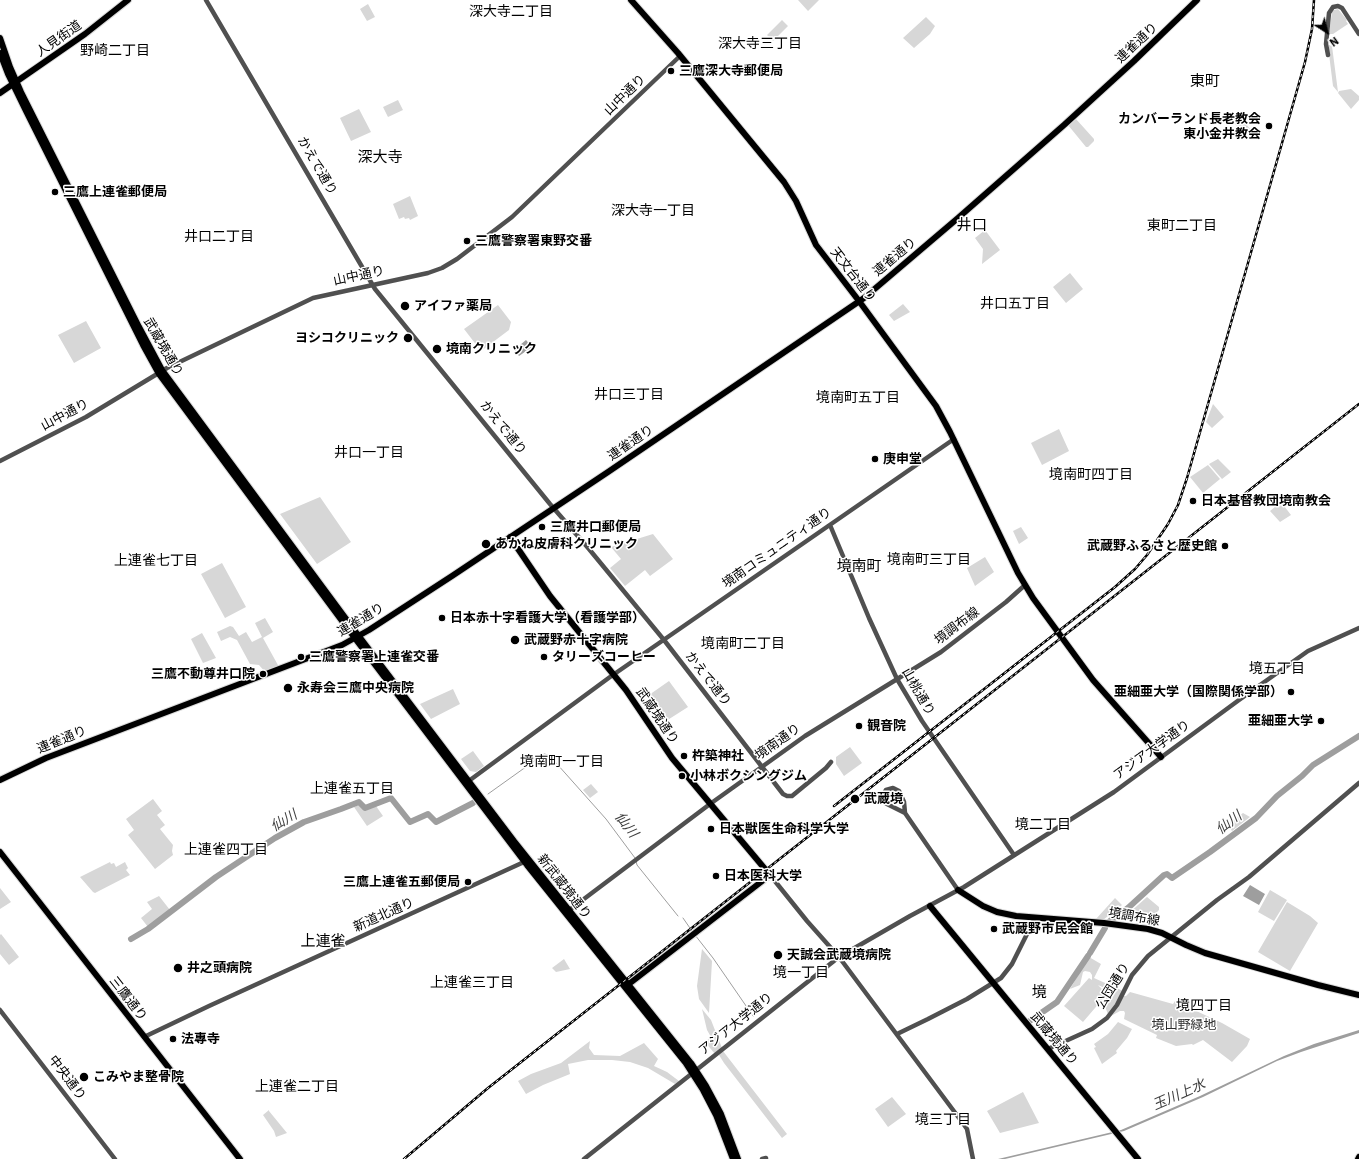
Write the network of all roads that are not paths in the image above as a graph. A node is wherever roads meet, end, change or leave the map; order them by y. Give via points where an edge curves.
1 (128, 0) edge
2 (206, 0) edge
3 (631, 0) edge
4 (1196, 0) edge
5 (1359, 34) edge
6 (0, 38) edge
7 (0, 53) edge
8 (1328, 55) dead end
9 (680, 56) junction
10 (14, 83) junction
11 (0, 93) edge
12 (98, 245) junction
13 (98, 256) junction
14 (372, 284) junction
15 (860, 301) junction
16 (161, 372) junction
17 (954, 439) junction
18 (0, 461) edge
19 (553, 508) junction
20 (830, 525) junction
21 (510, 537) junction
22 (1025, 585) junction
23 (1359, 628) edge
24 (357, 637) junction
25 (664, 640) junction
26 (614, 674) junction
27 (898, 679) junction
28 (1161, 757) junction
29 (831, 762) dead end
30 (762, 766) junction
31 (0, 780) edge
32 (466, 782) junction
33 (1359, 783) edge
34 (710, 804) junction
35 (905, 806) junction
36 (899, 811) junction
37 (906, 813) junction
38 (0, 852) edge
39 (1014, 855) junction
40 (524, 862) junction
41 (770, 875) junction
42 (958, 890) junction
43 (930, 906) junction
44 (566, 912) junction
45 (1035, 918) junction
46 (1171, 937) junction
47 (839, 957) junction
48 (993, 983) junction
49 (627, 986) junction
50 (1359, 995) edge
51 (0, 1010) edge
52 (897, 1034) junction
53 (144, 1037) junction
54 (1048, 1049) junction
55 (694, 1072) junction
56 (115, 1159) edge
57 (240, 1159) edge
58 (584, 1159) edge
59 (733, 1159) edge
60 (738, 1159) edge
61 (973, 1159) edge
62 (1138, 1159) edge

1 - 10 main road, 人見街道 via 85,34
2 - 14 street, かえで通り
3 - 9 main road, 天文台通り
4 - 15 main road, 連雀通り via 1063,126
5 - 8 street via 1342,8 1333,7 1329,13 1326,44
6 - 10 main road, 武蔵境通り
7 - 10 main road, 武蔵境通り
9 - 14 street, 山中通り via 512,217 457,259 428,273
9 - 15 main road, 天文台通り via 778,173 792,195 816,245
10 - 11 main road, 人見街道
10 - 12 main road, 武蔵境通り
10 - 13 main road, 武蔵境通り
12 - 13 main road
12 - 16 main road, 武蔵境通り
13 - 16 main road, 武蔵境通り via 143,345
14 - 16 street, 山中通り via 313,298
14 - 19 street, かえで通り
15 - 17 main road, 天文台通り via 936,406
15 - 19 main road, 連雀通り
16 - 18 street, 山中通り via 84,418
16 - 24 main road, 武蔵境通り
17 - 20 street, 境南コミュニティ通り
17 - 22 main road, 天文台通り
19 - 21 main road, 連雀通り
19 - 25 street, かえで通り
20 - 25 street, 境南コミュニティ通り
20 - 27 street, 山桃通り
21 - 24 main road, 連雀通り
21 - 26 main road, 武蔵境通り via 550,596
22 - 27 street, 境調布線 via 965,635
22 - 28 main road, 天文台通り via 1093,680
23 - 28 street, アジア大学通り via 1308,651
24 - 31 main road, 連雀通り via 305,660 45,759
24 - 32 main road, 新武蔵境通り
25 - 26 street, 境南コミュニティ通り
25 - 30 street, かえで通り
26 - 32 street, 境南コミュニティ通り
26 - 34 main road, 武蔵境通り via 672,758
27 - 30 street, 境南通り via 811,732
27 - 39 street, 山桃通り via 946,758
28 - 39 street, アジア大学通り via 1114,792
29 - 30 street, かえで通り via 789,797 783,794
30 - 34 street, 境南通り
32 - 40 main road, 新武蔵境通り
32 - 44 main road, 新武蔵境通り
33 - 46 street, 公団通り via 1249,877
34 - 41 main road, 武蔵境通り
34 - 44 street, 境南通り
35 - 36 street
35 - 36 street via 899,791 893,788 886,790 883,795 885,803
35 - 37 street
36 - 37 street
37 - 42 street
38 - 53 main road, 三鷹通り
39 - 42 street, アジア大学通り
40 - 44 main road, 新武蔵境通り
40 - 53 street, 新道北通り
41 - 47 street, 武蔵境通り
41 - 49 main road
42 - 43 street
42 - 45 main road, 境調布線 via 989,909
43 - 47 street, アジア大学通り
43 - 48 main road, 武蔵境通り
44 - 49 main road, 新武蔵境通り
45 - 46 main road, 境調布線 via 1142,927
45 - 48 street via 1009,970
46 - 50 main road, 境調布線 via 1206,953
46 - 54 street, 公団通り via 1135,969 1117,1005 1107,1018 1092,1029
47 - 52 street, 武蔵境通り
47 - 55 street, アジア大学通り
48 - 52 street
48 - 54 main road, 武蔵境通り
49 - 55 main road, 新武蔵境通り
51 - 56 street, 中央通り
52 - 61 street, 武蔵境通り via 965,1126
53 - 57 main road, 三鷹通り
54 - 62 main road, 武蔵境通り
55 - 58 street, アジア大学通り
55 - 59 main road, 新武蔵境通り via 716,1115
55 - 60 main road, 新武蔵境通り via 721,1114

